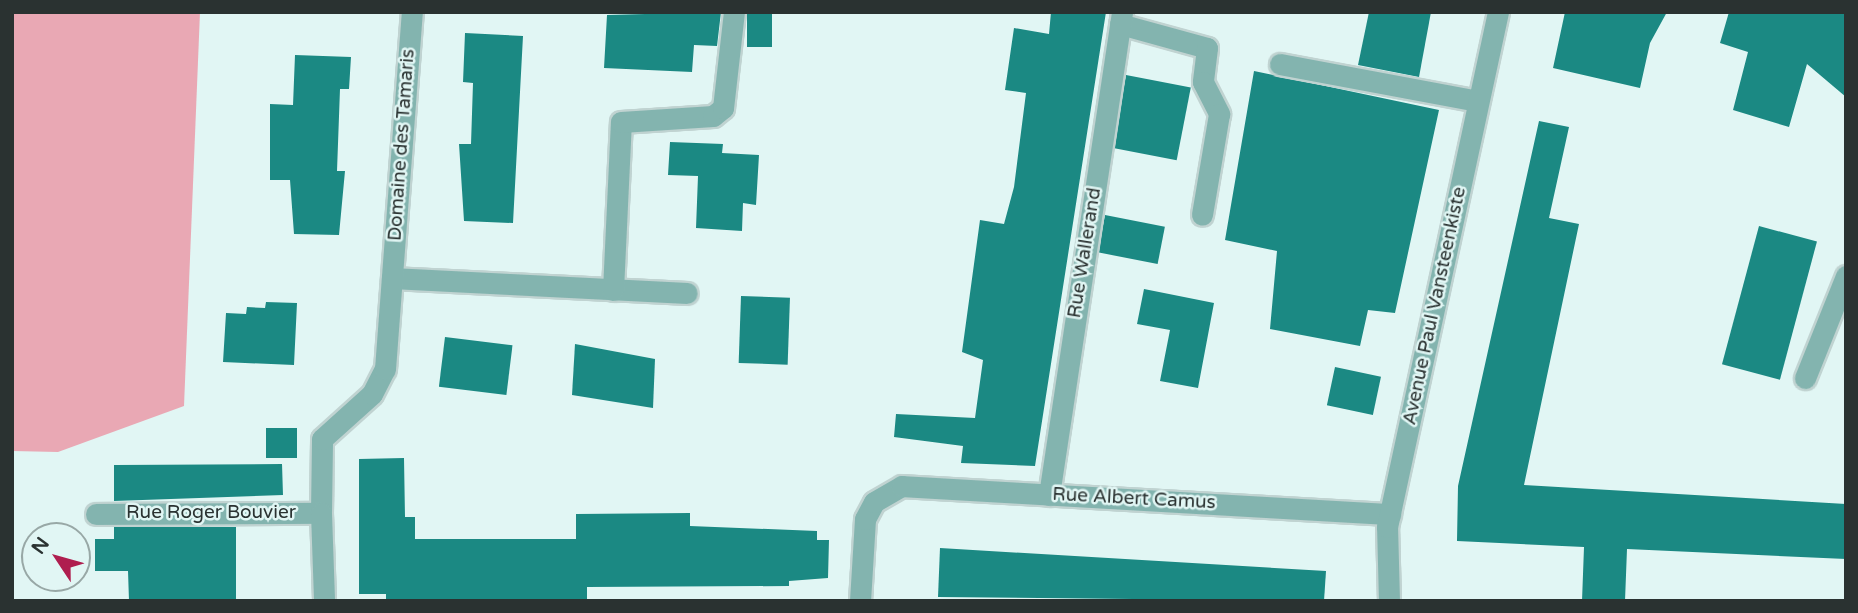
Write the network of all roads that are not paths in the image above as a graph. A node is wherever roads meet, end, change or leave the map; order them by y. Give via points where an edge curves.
1 (412, 12) edge
2 (734, 12) edge
3 (1498, 12) edge
4 (1121, 18) edge
5 (1280, 64) dead end
6 (1478, 101) junction
7 (1202, 215) dead end
8 (1846, 276) edge
9 (392, 278) junction
10 (613, 290) junction
11 (687, 293) dead end
12 (1805, 378) dead end
13 (1049, 495) junction
14 (321, 513) junction
15 (96, 514) dead end
16 (1390, 514) junction
17 (324, 601) edge
18 (860, 601) edge
19 (1389, 601) edge

1 - 9 street, Domaine des Tamaris
2 - 10 street via 723,108 713,116 621,122
3 - 6 street, Avenue Paul Vansteenkiste
4 - 7 street via 1207,48 1203,82 1219,114
4 - 13 street, Rue Wallerand
5 - 6 street
6 - 16 street, Avenue Paul Vansteenkiste
8 - 12 street
9 - 10 street
9 - 14 street, Domaine des Tamaris via 383,378 322,439
10 - 11 street
13 - 16 street, Rue Albert Camus
13 - 18 street, Rue Albert Camus via 908,485 880,496 863,528
14 - 15 street, Rue Roger Bouvier
14 - 17 street, Rue Roger Bouvier
16 - 19 street, Avenue Paul Vansteenkiste via 1384,556

